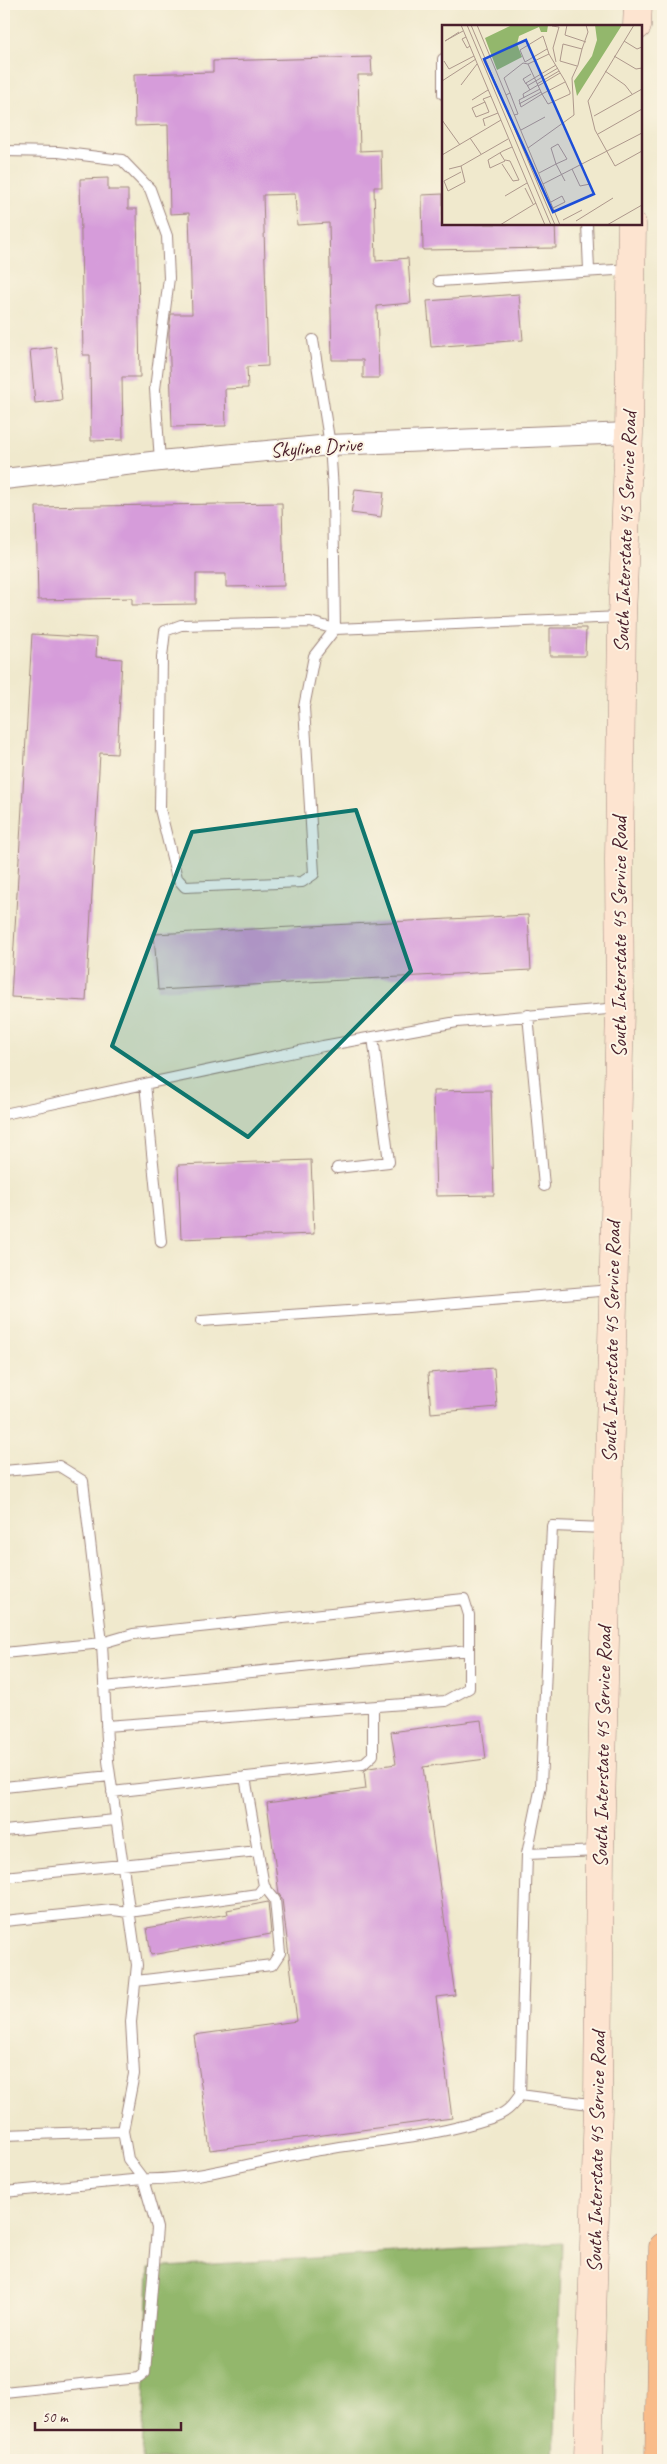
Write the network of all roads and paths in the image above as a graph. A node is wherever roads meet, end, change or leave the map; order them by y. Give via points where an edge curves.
1 (638, 4) edge
2 (637, 25) edge
3 (4, 151) edge
4 (587, 225) edge
5 (632, 225) edge
6 (632, 269) junction
7 (589, 270) junction
8 (439, 281) dead end
9 (313, 340) dead end
10 (629, 433) junction
11 (330, 445) junction
12 (160, 461) junction
13 (4, 479) edge
14 (622, 617) junction
15 (335, 629) junction
16 (620, 1008) junction
17 (528, 1015) junction
18 (373, 1037) junction
19 (145, 1084) junction
20 (4, 1114) edge
21 (337, 1168) dead end
22 (544, 1186) dead end
23 (162, 1242) dead end
24 (612, 1290) junction
25 (201, 1320) dead end
26 (4, 1472) edge
27 (606, 1528) junction
28 (102, 1643) junction
29 (469, 1650) junction
30 (4, 1653) edge
31 (104, 1687) junction
32 (373, 1707) junction
33 (106, 1726) junction
34 (110, 1776) junction
35 (245, 1777) junction
36 (4, 1787) edge
37 (112, 1792) junction
38 (116, 1820) junction
39 (4, 1831) edge
40 (258, 1851) junction
41 (600, 1851) junction
42 (527, 1854) junction
43 (121, 1865) junction
44 (4, 1877) edge
45 (264, 1886) junction
46 (129, 1912) junction
47 (4, 1921) edge
48 (136, 1981) junction
49 (520, 2095) junction
50 (598, 2105) junction
51 (123, 2131) junction
52 (4, 2135) edge
53 (143, 2179) junction
54 (4, 2192) edge
55 (663, 2247) edge
56 (4, 2392) edge
57 (660, 2406) junction
58 (588, 2460) edge
59 (643, 2460) edge
60 (659, 2460) edge

1 - 2 main road
3 - 12 lane via 58,152 122,160 150,189 167,236 170,278 155,389
4 - 7 lane
5 - 6 main road, South Interstate 45 Service Road
6 - 7 lane
6 - 10 main road, South Interstate 45 Service Road
7 - 8 lane
9 - 11 lane
10 - 11 street, Skyline Drive
10 - 14 main road, South Interstate 45 Service Road
11 - 12 street, Skyline Drive
11 - 15 lane
12 - 13 street, Skyline Drive
14 - 15 lane
14 - 16 main road, South Interstate 45 Service Road
15 - 15 lane via 314,656 304,707 314,874 302,882 186,887 177,878 160,810 165,631 181,625 310,622
16 - 17 lane
16 - 24 main road, South Interstate 45 Service Road
17 - 18 lane via 457,1022
17 - 22 lane
18 - 19 lane
18 - 21 lane via 389,1162
19 - 20 lane
19 - 23 lane
24 - 25 lane
24 - 27 main road, South Interstate 45 Service Road
26 - 28 lane via 59,1466 82,1481
27 - 41 main road, South Interstate 45 Service Road
27 - 42 lane via 552,1526 541,1786
28 - 29 lane via 133,1634 464,1598 469,1615
28 - 30 lane
28 - 31 lane
29 - 31 lane
29 - 32 lane via 469,1688 445,1702
31 - 33 lane
32 - 33 lane
32 - 35 lane via 373,1756 363,1764
33 - 34 lane
34 - 36 lane
34 - 37 lane
35 - 37 lane
35 - 40 lane
37 - 38 lane
38 - 39 lane
38 - 43 lane
40 - 43 lane
40 - 45 lane
41 - 42 lane
41 - 50 main road, South Interstate 45 Service Road
42 - 49 lane
43 - 44 lane
43 - 46 lane
45 - 46 lane via 258,1894
45 - 48 lane via 275,1900 280,1953 272,1965
46 - 47 lane via 112,1910
46 - 48 lane via 138,1965
48 - 51 lane via 132,2022 134,2074
49 - 50 lane
49 - 53 lane via 510,2109 493,2118 455,2128 305,2152 168,2180
50 - 58 main road, South Interstate 45 Service Road
51 - 52 lane
51 - 53 lane via 128,2159
53 - 54 lane
53 - 56 lane via 157,2228 145,2373 139,2378
55 - 57 highway
57 - 59 highway
57 - 60 highway

